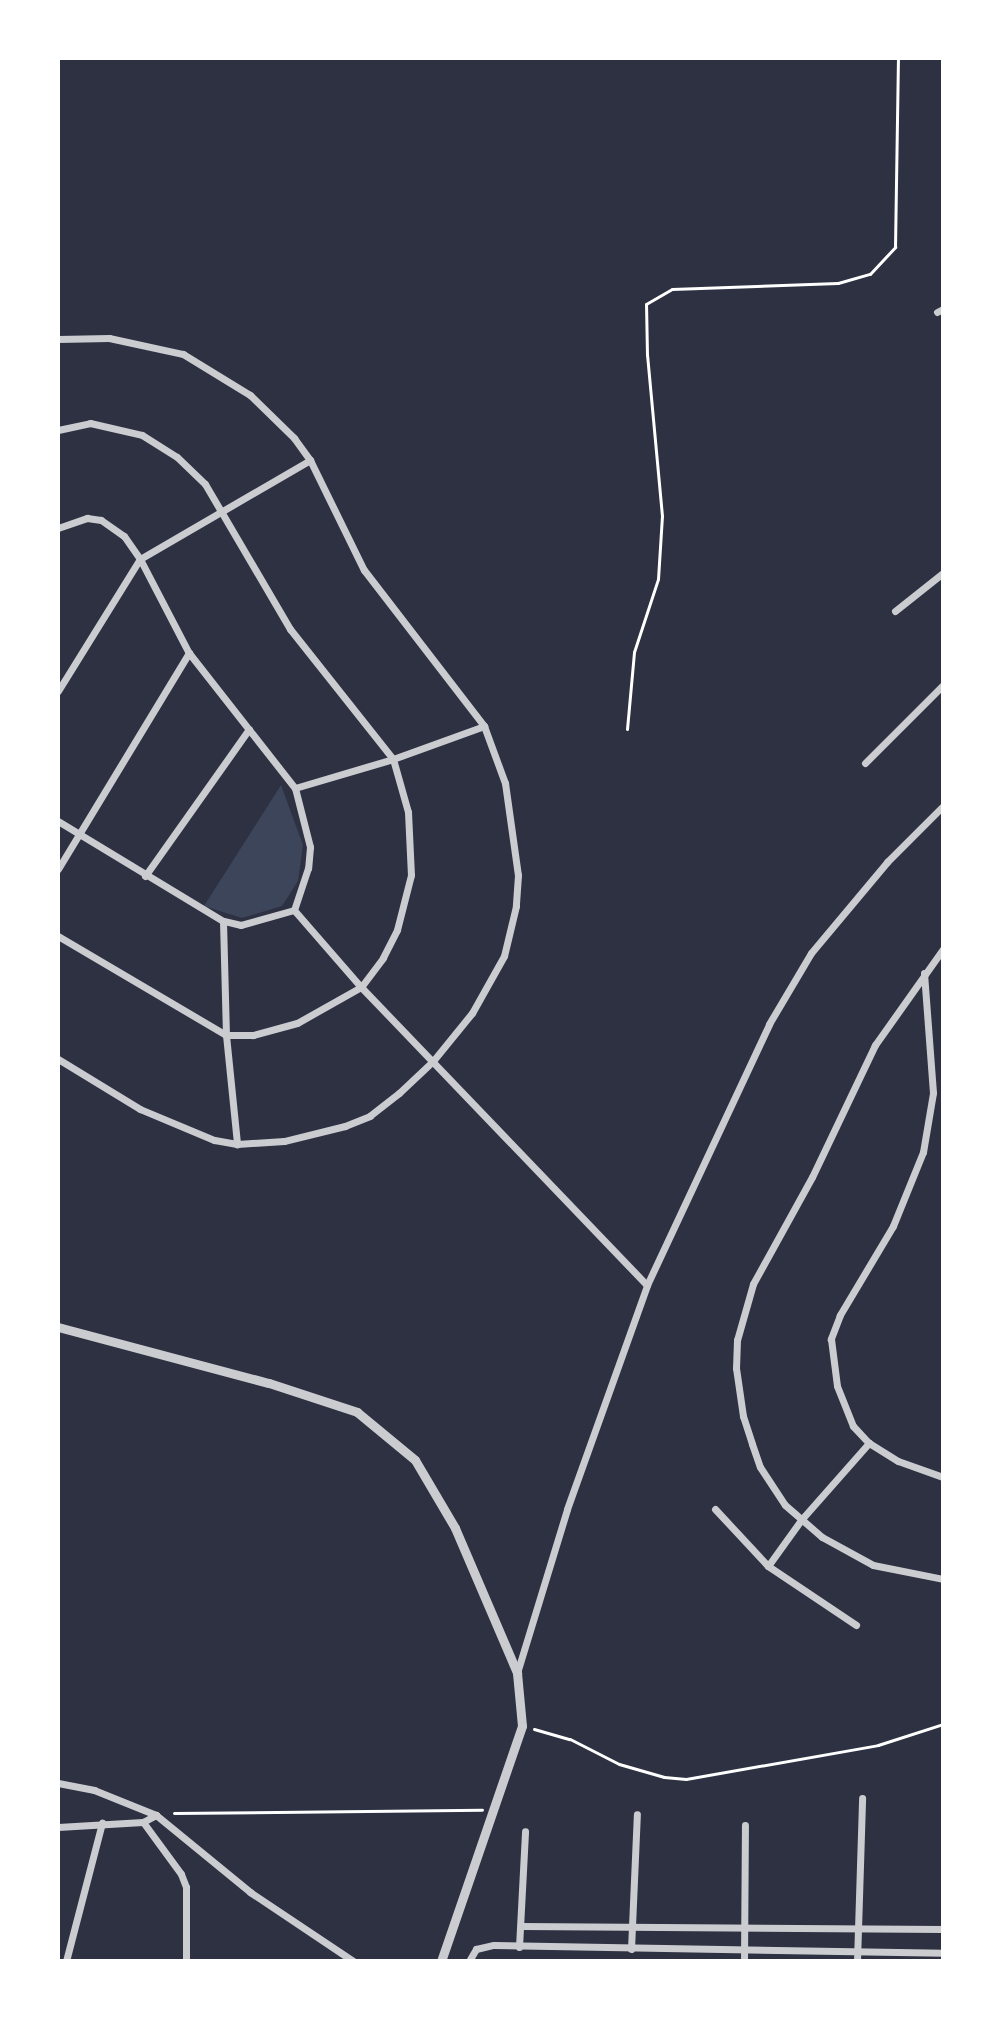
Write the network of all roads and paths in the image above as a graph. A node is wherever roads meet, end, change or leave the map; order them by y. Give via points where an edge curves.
1 (898, 58) edge
2 (58, 339) edge
3 (58, 430) edge
4 (310, 460) junction
5 (223, 509) junction
6 (58, 528) edge
7 (140, 559) junction
8 (943, 573) edge
9 (895, 611) dead end
10 (189, 653) junction
11 (943, 685) edge
12 (58, 691) edge
13 (484, 726) junction
14 (249, 729) junction
15 (627, 729) dead end
16 (393, 759) junction
17 (865, 763) dead end
18 (295, 788) junction
19 (943, 806) edge
20 (58, 821) edge
21 (80, 832) junction
22 (58, 869) edge
23 (145, 876) junction
24 (294, 910) junction
25 (223, 921) junction
26 (58, 936) edge
27 (943, 949) edge
28 (924, 973) junction
29 (361, 987) junction
30 (226, 1035) junction
31 (58, 1059) edge
32 (433, 1061) junction
33 (237, 1144) junction
34 (647, 1285) junction
35 (58, 1327) edge
36 (869, 1443) junction
37 (943, 1477) edge
38 (715, 1509) dead end
39 (801, 1520) junction
40 (768, 1566) junction
41 (943, 1579) edge
42 (856, 1625) dead end
43 (517, 1673) junction
44 (943, 1724) edge
45 (522, 1726) junction
46 (58, 1783) edge
47 (862, 1798) dead end
48 (494, 1810) junction
49 (637, 1814) dead end
50 (156, 1815) junction
51 (143, 1822) junction
52 (102, 1823) junction
53 (745, 1825) dead end
54 (58, 1827) edge
55 (525, 1831) dead end
56 (632, 1925) junction
57 (521, 1926) junction
58 (744, 1929) junction
59 (943, 1929) edge
60 (859, 1930) junction
61 (519, 1947) junction
62 (631, 1949) junction
63 (744, 1951) junction
64 (943, 1953) edge
65 (857, 1957) edge
66 (66, 1961) edge
67 (186, 1961) edge
68 (353, 1961) edge
69 (441, 1961) edge
70 (469, 1961) edge
71 (744, 1961) edge

1 - 15 path via 895,247 870,274 838,283 672,289 646,304 662,516 658,579 634,652
2 - 4 street via 109,338 183,354 250,395
3 - 5 street via 90,423 142,435 193,470
4 - 5 street
4 - 13 street via 364,570
5 - 7 street
5 - 16 street via 290,629
6 - 7 street via 87,518 101,520 124,536
7 - 10 street
7 - 12 street
8 - 9 street
10 - 14 street
10 - 21 street
11 - 17 street
13 - 16 street
13 - 32 street via 512,817 516,906 493,980
14 - 18 street
14 - 23 street
16 - 18 street
16 - 29 street via 408,812 408,897 393,939
18 - 24 street via 310,847
19 - 34 street via 887,862 792,983 740,1082
20 - 21 street
21 - 22 street
21 - 23 street
23 - 25 street
24 - 25 street via 254,924
24 - 29 street
25 - 30 street
26 - 30 street
27 - 28 street
28 - 36 street via 933,1093 923,1152 893,1226 831,1339 844,1410
28 - 39 street via 875,1045 753,1284 737,1340 738,1392 752,1444 773,1490
29 - 30 street via 297,1023 253,1035
29 - 32 street
30 - 33 street
31 - 33 street via 172,1125
32 - 33 street via 370,1116 311,1136
32 - 34 street
34 - 43 street via 567,1509
35 - 43 street via 357,1412 415,1460 455,1528
36 - 37 street via 898,1461
36 - 39 street
38 - 40 street
39 - 40 street
39 - 41 street via 873,1565
40 - 42 street
43 - 45 street
44 - 45 path via 878,1745 686,1779 632,1769 570,1739
45 - 48 street
46 - 50 street via 94,1790
47 - 60 street
48 - 50 path
48 - 69 street
49 - 56 street
50 - 51 street
50 - 68 street via 261,1900
51 - 52 street
51 - 67 street via 186,1887
52 - 54 street
52 - 66 street
53 - 58 street
55 - 57 street
56 - 57 street
56 - 58 street
56 - 62 street
57 - 61 street
58 - 60 street
58 - 63 street
59 - 60 street
60 - 65 street
61 - 62 street
61 - 70 street via 481,1947
62 - 63 street
63 - 65 street
63 - 71 street
64 - 65 street

